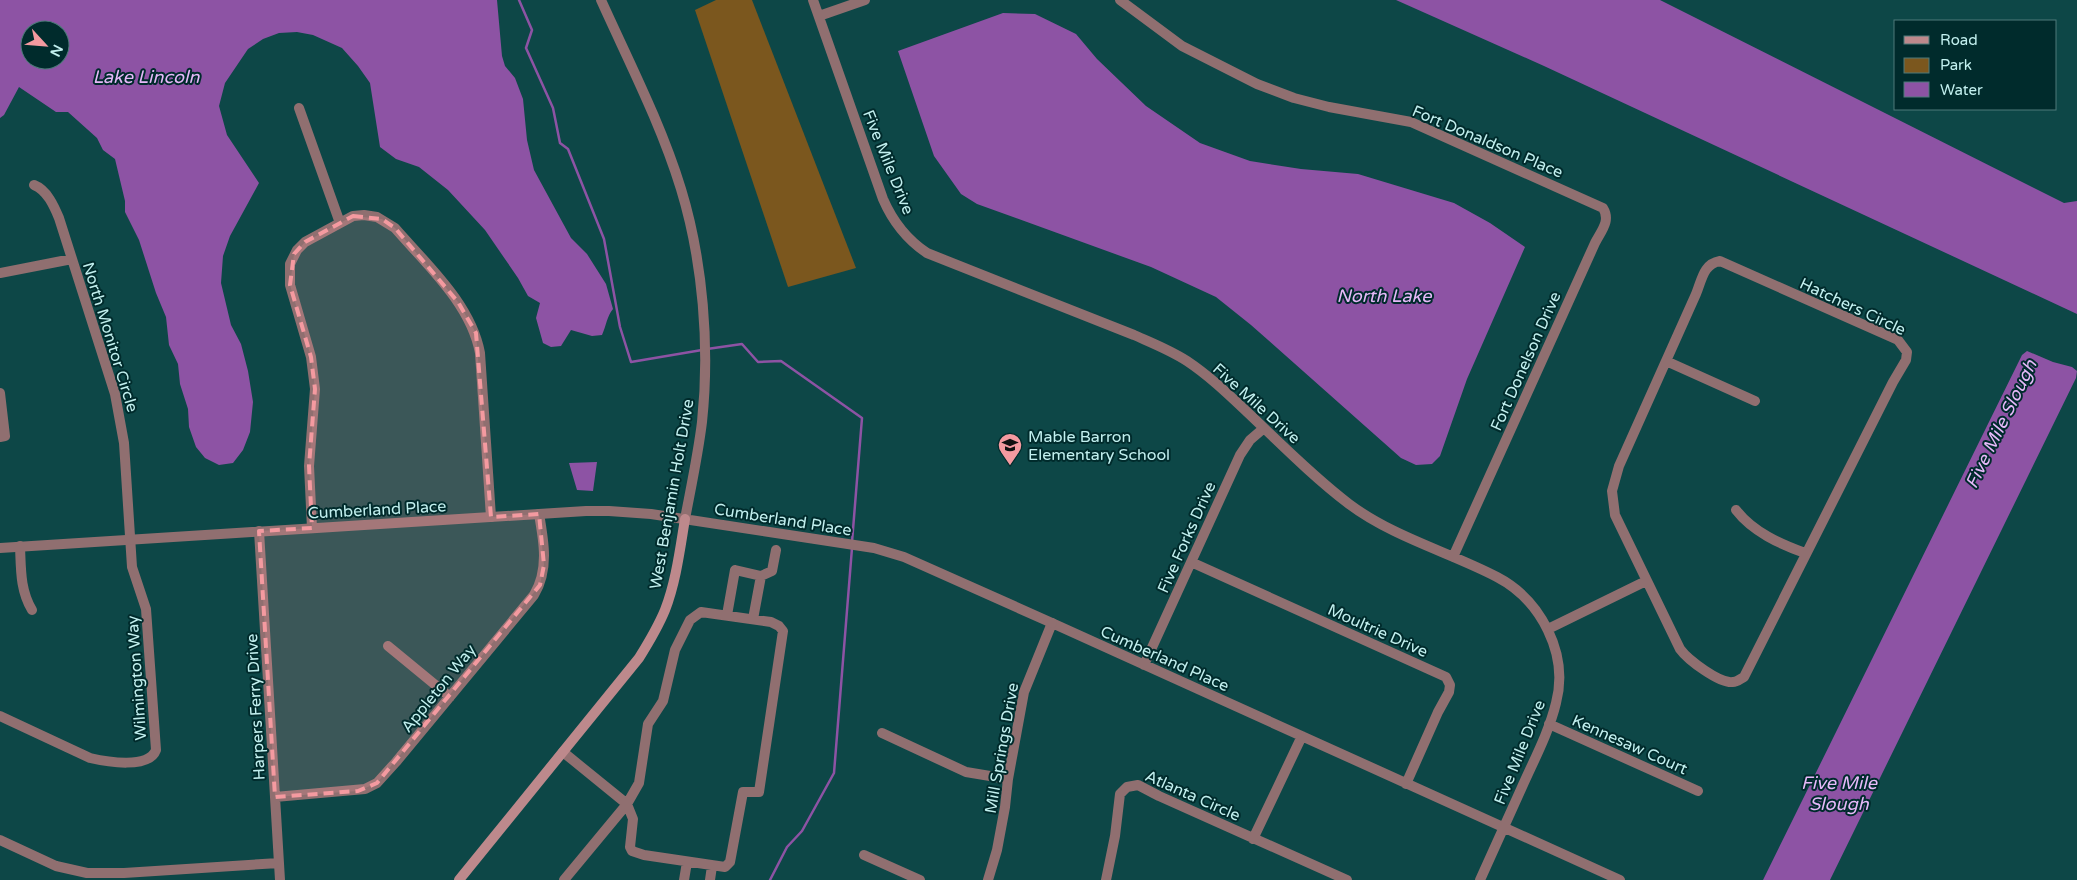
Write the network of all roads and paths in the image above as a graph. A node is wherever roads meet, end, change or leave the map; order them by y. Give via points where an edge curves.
1 (601, 0) edge
2 (813, 0) edge
3 (865, 0) edge
4 (1120, 0) edge
5 (819, 16) junction
6 (298, 108) dead end
7 (34, 185) dead end
8 (1573, 194) joint
9 (340, 222) junction
10 (72, 259) junction
11 (0, 273) edge
12 (1666, 361) junction
13 (0, 393) edge
14 (1755, 401) dead end
15 (1264, 428) junction
16 (0, 437) edge
17 (1736, 510) dead end
18 (538, 514) junction
19 (491, 517) junction
20 (685, 520) junction
21 (312, 528) junction
22 (259, 531) junction
23 (130, 539) junction
24 (20, 546) junction
25 (0, 548) edge
26 (776, 550) dead end
27 (1805, 553) junction
28 (1453, 557) junction
29 (1191, 562) junction
30 (761, 576) junction
31 (1646, 582) junction
32 (32, 610) dead end
33 (727, 615) junction
34 (753, 619) junction
35 (1052, 624) junction
36 (1548, 629) junction
37 (388, 646) dead end
38 (1144, 665) junction
39 (450, 697) junction
40 (0, 716) edge
41 (1549, 724) junction
42 (882, 733) dead end
43 (1302, 736) junction
44 (563, 752) junction
45 (1008, 779) junction
46 (1406, 784) junction
47 (1698, 791) dead end
48 (275, 797) junction
49 (627, 804) junction
50 (1504, 828) junction
51 (1253, 839) junction
52 (0, 840) edge
53 (864, 855) dead end
54 (687, 862) junction
55 (279, 863) junction
56 (712, 866) junction
57 (152, 876) edge
58 (280, 880) edge
59 (459, 880) edge
60 (564, 880) edge
61 (684, 880) edge
62 (710, 880) edge
63 (920, 880) edge
64 (988, 880) edge
65 (1106, 880) edge
66 (1346, 880) edge
67 (1480, 880) edge
68 (1620, 880) edge

1 - 20 street, West Benjamin Holt Drive via 672,161 695,251 702,307 704,378 702,422
2 - 5 street, Five Mile Drive
3 - 5 street
4 - 8 street, Fort Donaldson Place via 1182,46 1257,84 1329,107 1411,122
5 - 15 street, Five Mile Drive via 883,199 895,223 910,240 927,253 1162,347 1215,383
6 - 9 street
7 - 10 street, North Monitor Circle via 40,187 55,207
8 - 28 street, Fort Donelson Drive via 1601,206 1606,213 1606,223
9 - 19 street via 364,215 389,223 470,319 480,353
9 - 21 street via 301,245 289,270 290,285 311,357 315,389 309,466
10 - 11 street
10 - 23 street, North Monitor Circle via 122,423
12 - 14 street
12 - 27 street, Hatchers Circle via 1706,269 1713,262 1720,261 1898,340 1905,347 1906,360
12 - 31 street, Hatchers Circle via 1618,466 1612,490 1615,516
13 - 16 street via 5,436
15 - 28 street, Five Mile Drive via 1351,505 1392,529
15 - 29 street, Five Forks Drive via 1240,455
17 - 27 street via 1753,528
18 - 19 street, Cumberland Place
18 - 20 street, Cumberland Place via 610,511
18 - 39 street, Appleton Way via 544,564 540,585
19 - 21 street, Cumberland Place
20 - 35 street, Cumberland Place via 890,552
20 - 44 main road, West Benjamin Holt Drive via 672,586 655,632 634,666
21 - 22 street, Cumberland Place
22 - 23 street, Cumberland Place
22 - 48 street, Harpers Ferry Drive
23 - 24 street, Cumberland Place
23 - 40 street, Wilmington Way via 134,574 147,620 156,744 153,757 143,762 90,758
24 - 25 street, Cumberland Place
24 - 32 street via 22,585
26 - 30 street via 772,571
27 - 31 street, Hatchers Circle via 1744,677 1733,682 1700,667 1683,654
28 - 36 street, Five Mile Drive via 1509,584 1529,602
29 - 38 street, Five Forks Drive
29 - 46 street, Moultrie Drive via 1446,677 1449,692
30 - 33 street via 735,570
30 - 34 street
31 - 36 street
33 - 34 street
33 - 49 street via 701,612 690,620 675,650 662,701 648,724 639,783
34 - 56 street via 771,622 783,631 759,792 743,792 730,862 725,868
35 - 38 street, Cumberland Place
35 - 45 street, Mill Springs Drive via 1024,692
36 - 41 street, Five Mile Drive via 1556,651 1559,674 1557,702
37 - 39 street
38 - 43 street, Cumberland Place
39 - 48 street, Appleton Way via 374,785 348,792
41 - 47 street, Kennesaw Court
41 - 50 street, Five Mile Drive
42 - 45 street via 966,772
43 - 46 street, Cumberland Place
43 - 51 street, Atlanta Circle
44 - 49 street
44 - 59 main road, West Benjamin Holt Drive
45 - 64 street, Mill Springs Drive via 997,850
46 - 50 street, Cumberland Place
48 - 55 street, Harpers Ferry Drive
49 - 54 street via 633,819 632,851
49 - 60 street
50 - 67 street, Five Mile Drive
50 - 68 street, Cumberland Place
51 - 65 street, Atlanta Circle via 1132,785 1122,791 1118,800
51 - 66 street, Atlanta Circle
52 - 57 street via 56,866 75,871
53 - 63 street
54 - 56 street
54 - 61 street
55 - 57 street
55 - 58 street, Harpers Ferry Drive
56 - 62 street

